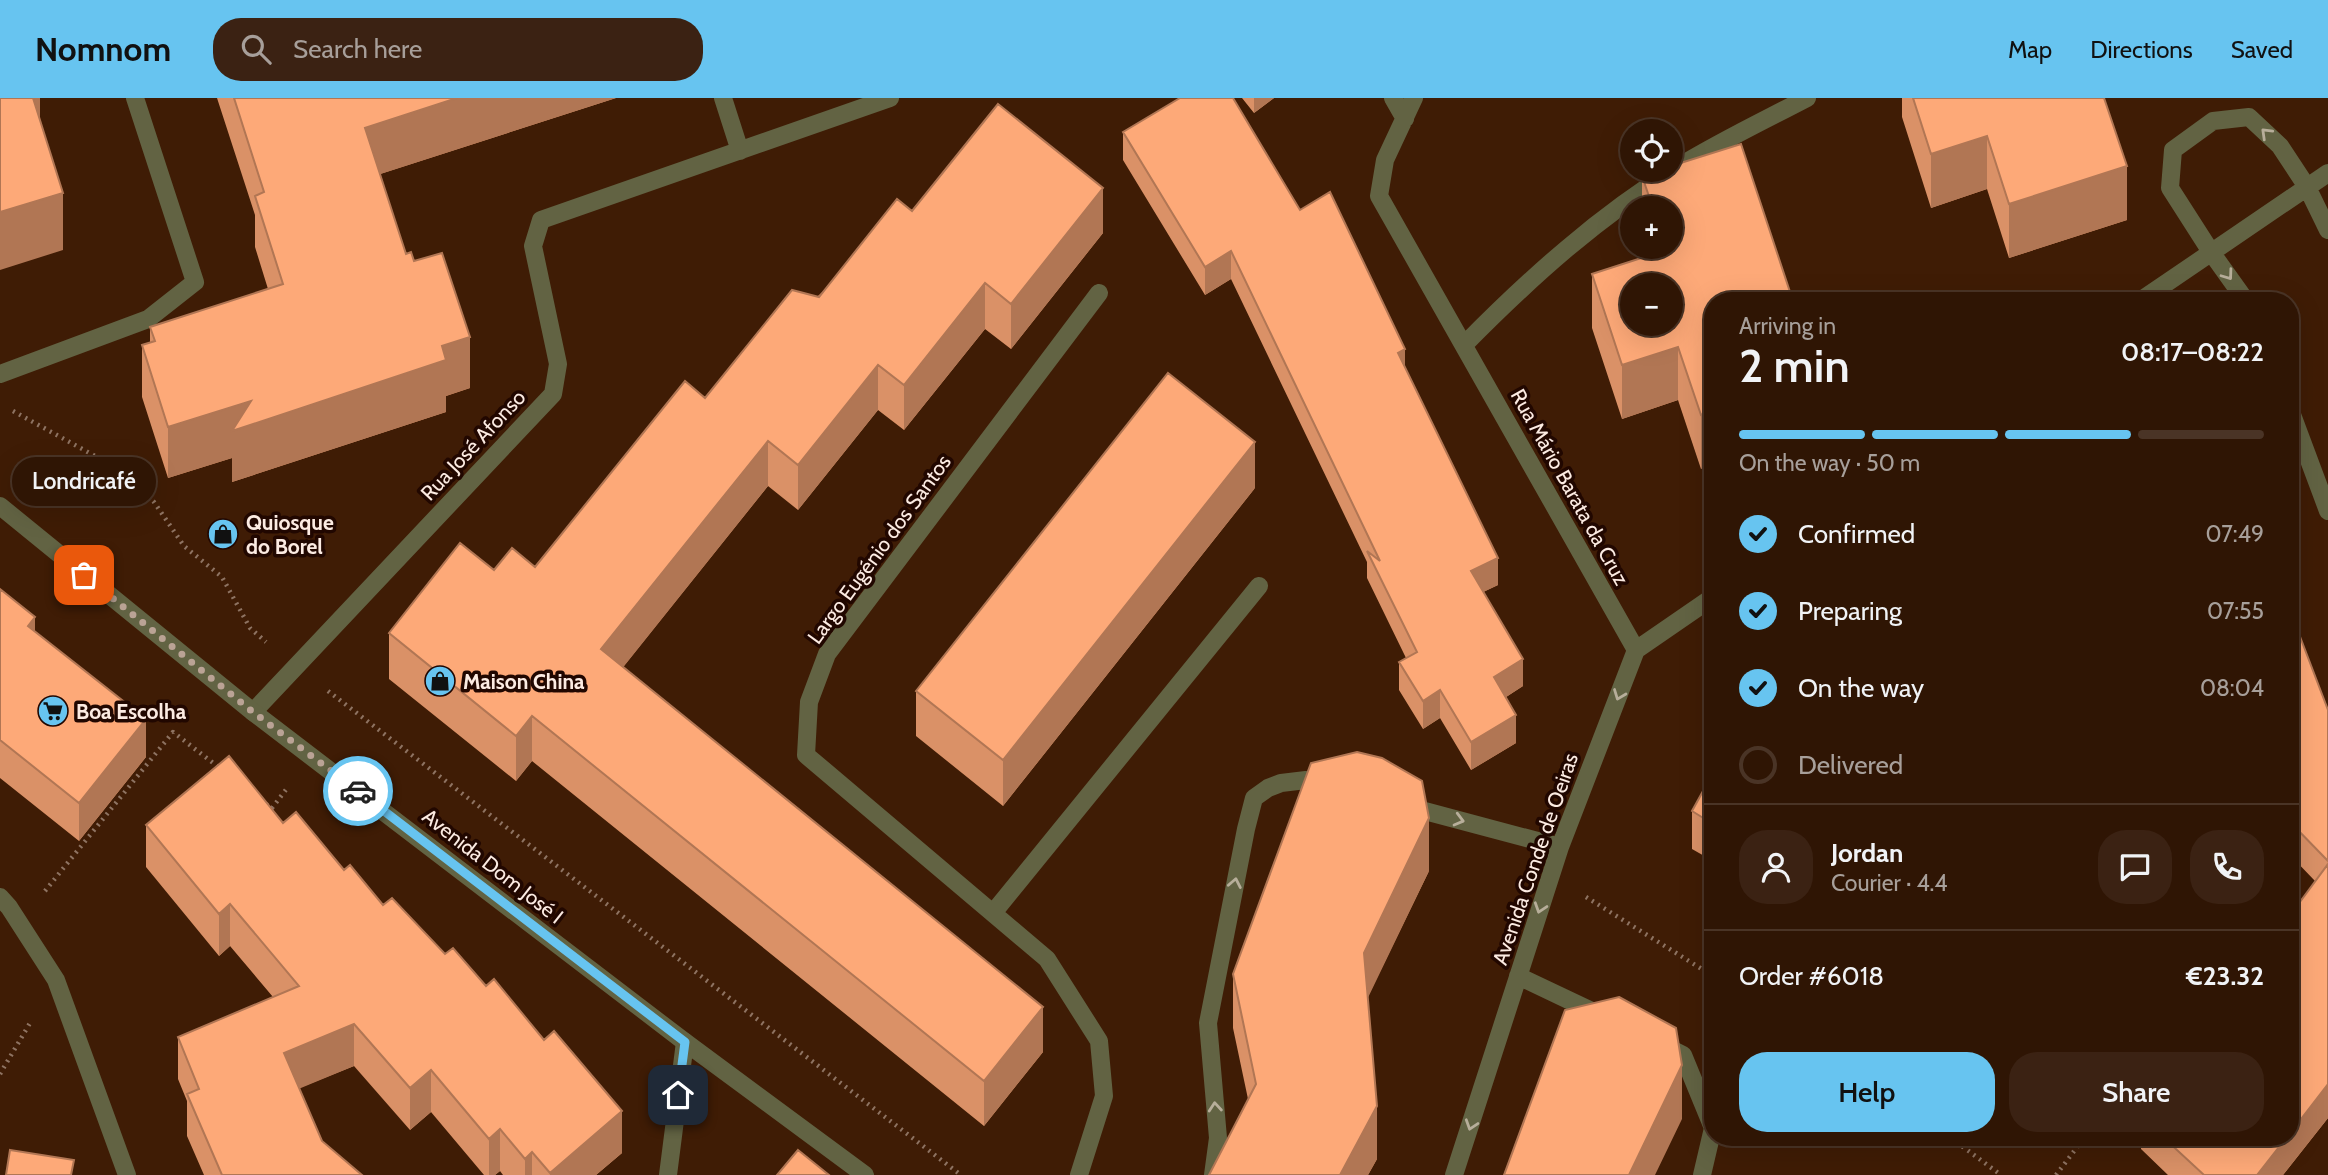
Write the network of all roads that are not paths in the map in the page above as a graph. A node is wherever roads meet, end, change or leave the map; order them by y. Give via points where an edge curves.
1 (135, 98) edge
2 (723, 98) edge
3 (890, 98) edge
4 (1393, 98) edge
5 (1414, 98) edge
6 (1807, 98) edge
7 (1405, 119) junction
8 (740, 151) junction
9 (2328, 173) edge
10 (2307, 187) junction
11 (2328, 230) edge
12 (2211, 252) junction
13 (2153, 292) edge
14 (2240, 292) edge
15 (1099, 293) dead end
16 (1464, 345) junction
17 (0, 374) edge
18 (2299, 433) edge
19 (0, 506) edge
20 (2328, 511) edge
21 (1259, 586) dead end
22 (1704, 603) edge
23 (1636, 650) junction
24 (253, 712) junction
25 (1346, 790) edge
26 (1386, 801) edge
27 (1560, 847) junction
28 (0, 897) edge
29 (993, 913) junction
30 (1518, 976) junction
31 (1612, 1021) edge
32 (1648, 1038) edge
33 (685, 1042) junction
34 (1704, 1106) edge
35 (1709, 1146) edge
36 (127, 1175) edge
37 (668, 1175) edge
38 (865, 1175) edge
39 (1079, 1175) edge
40 (1213, 1175) edge
41 (1454, 1175) edge
42 (1702, 1175) edge

1 - 17 street via 195,282 148,318
2 - 8 street
3 - 8 street, Rua José Afonso
4 - 7 street
5 - 7 street, Rua Mário Barata da Cruz
6 - 16 street via 1681,165 1598,222 1521,287
7 - 16 street, Rua Mário Barata da Cruz via 1385,160 1379,196
8 - 24 street, Rua José Afonso via 541,220 533,246 558,363 553,394
9 - 10 street
10 - 11 street
10 - 12 street
10 -> 12 street via 2280,146 2249,117 2213,121 2173,149 2171,188
12 - 13 street
12 -> 14 street
15 - 29 street, Largo Eugénio dos Santos via 827,653 809,702 806,755
16 - 23 street, Rua Mário Barata da Cruz
18 - 20 street
19 - 24 street, Avenida Dom José I
21 - 29 street
22 - 23 street
23 -> 27 street, Avenida Conde de Oeiras
24 - 33 street, Avenida Dom José I
40 -> 25 street via 1218,1138 1208,1023 1254,798 1281,783 1306,780
26 -> 27 street
27 -> 30 street, Avenida Conde de Oeiras
28 - 36 street via 56,980
29 - 39 street, Largo Eugénio dos Santos via 1047,959 1099,1041 1104,1096
30 - 31 street
30 -> 41 street, Avenida Conde de Oeiras
32 - 34 street via 1683,1055
33 - 37 street
33 - 38 street, Avenida Dom José I
35 - 42 street

